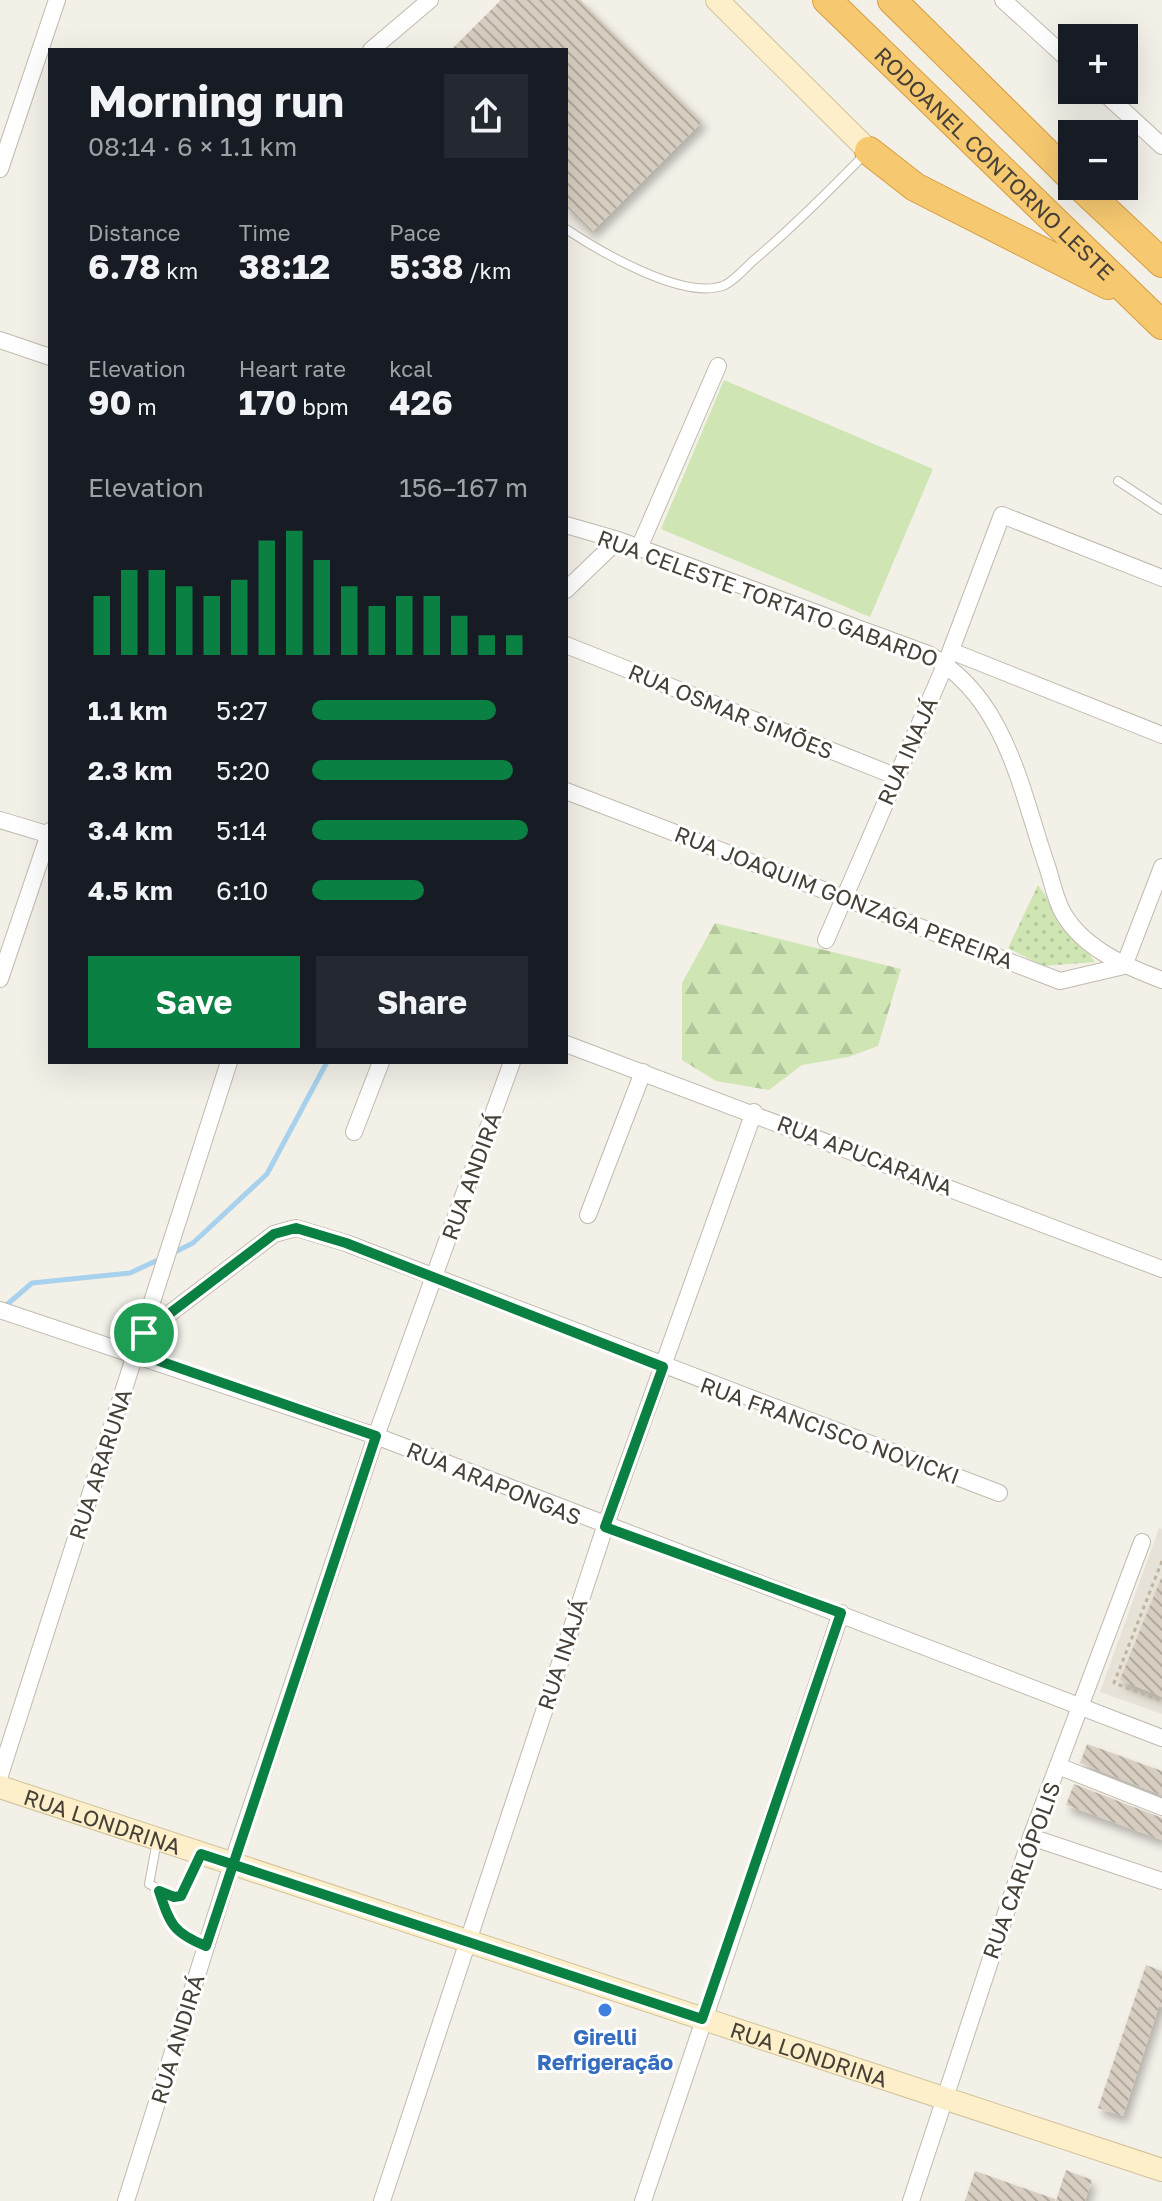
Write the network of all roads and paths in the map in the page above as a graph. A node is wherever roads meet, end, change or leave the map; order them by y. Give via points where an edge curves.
1 (57, 0) edge
2 (430, 0) edge
3 (717, 0) edge
4 (827, 0) edge
5 (892, 0) edge
6 (1003, 0) edge
7 (373, 48) edge
8 (1058, 50) edge
9 (1116, 104) edge
10 (1162, 146) edge
11 (869, 151) junction
12 (1058, 164) edge
13 (0, 169) edge
14 (1095, 200) edge
15 (568, 230) edge
16 (1162, 263) edge
17 (1133, 298) junction
18 (1162, 325) edge
19 (0, 340) edge
20 (48, 356) edge
21 (718, 366) dead end
22 (1118, 481) dead end
23 (1162, 510) edge
24 (568, 526) edge
25 (618, 540) junction
26 (639, 548) junction
27 (1162, 578) edge
28 (568, 588) edge
29 (568, 646) edge
30 (948, 657) junction
31 (1162, 735) edge
32 (895, 776) junction
33 (568, 792) edge
34 (0, 820) edge
35 (48, 833) edge
36 (48, 840) edge
37 (1162, 867) edge
38 (843, 896) junction
39 (826, 940) dead end
40 (1124, 966) junction
41 (0, 979) edge
42 (1162, 980) edge
43 (568, 1045) edge
44 (228, 1064) edge
45 (380, 1064) edge
46 (511, 1064) edge
47 (643, 1072) junction
48 (754, 1112) junction
49 (354, 1132) dead end
50 (588, 1215) dead end
51 (1162, 1269) edge
52 (433, 1278) junction
53 (8, 1312) edge
54 (144, 1333) junction
55 (136, 1353) junction
56 (663, 1367) junction
57 (376, 1436) junction
58 (999, 1493) dead end
59 (605, 1527) junction
60 (1142, 1542) dead end
61 (1162, 1561) edge
62 (841, 1613) junction
63 (1162, 1701) edge
64 (1079, 1706) junction
65 (1162, 1738) edge
66 (1058, 1766) junction
67 (0, 1775) edge
68 (0, 1787) edge
69 (1162, 1807) edge
70 (1031, 1837) junction
71 (157, 1839) junction
72 (201, 1854) junction
73 (232, 1864) junction
74 (1162, 1881) edge
75 (159, 1891) junction
76 (466, 1941) junction
77 (206, 1946) junction
78 (702, 2019) junction
79 (943, 2099) junction
80 (1162, 2170) edge
81 (126, 2201) edge
82 (382, 2201) edge
83 (643, 2201) edge
84 (911, 2201) edge

1 - 13 street
2 - 7 street
3 - 11 street
4 - 17 highway, RODOANEL CONTORNO LESTE
5 - 12 highway, RODOANEL CONTORNO LESTE
6 - 8 street
9 - 10 street
11 - 15 lane via 803,218 725,285 695,287 652,275
11 - 17 highway via 915,187
14 - 16 highway, RODOANEL CONTORNO LESTE
17 - 18 highway, RODOANEL CONTORNO LESTE
19 - 20 street
21 - 26 street
22 - 23 lane
24 - 25 street, RUA CELESTE TORTATO GABARDO
25 - 26 street, RUA CELESTE TORTATO GABARDO
25 - 28 street
26 - 30 street, RUA CELESTE TORTATO GABARDO
27 - 30 street, RUA INAJÁ via 1002,515
29 - 32 street, RUA OSMAR SIMÕES
30 - 31 street
30 - 32 street, RUA INAJÁ
30 - 40 street, RUA CELESTE TORTATO GABARDO via 999,724 1063,913 1091,944
32 - 38 street, RUA INAJÁ
33 - 38 street, RUA JOAQUIM GONZAGA PEREIRA
34 - 35 street
36 - 41 street
37 - 40 street
38 - 39 street, RUA INAJÁ
38 - 40 street, RUA JOAQUIM GONZAGA PEREIRA via 1060,981
40 - 42 street, RUA CELESTE TORTATO GABARDO
43 - 47 street, RUA APUCARANA
44 - 54 street, RUA ARARUNA
45 - 49 street
46 - 52 street, RUA ANDIRÁ
47 - 48 street, RUA APUCARANA
47 - 50 street
48 - 51 street, RUA APUCARANA
48 - 56 street, RUA INAJÁ
52 - 54 street, RUA FRANCISCO NOVICKI via 296,1228 274,1234
52 - 56 street, RUA FRANCISCO NOVICKI
52 - 57 street, RUA ANDIRÁ
53 - 55 street, RUA ARAPONGAS
54 - 55 street, RUA ARARUNA
55 - 57 street, RUA ARAPONGAS
55 - 67 street, RUA ARARUNA
56 - 58 street, RUA FRANCISCO NOVICKI
56 - 59 street, RUA INAJÁ
57 - 59 street, RUA ARAPONGAS
57 - 73 street, RUA ANDIRÁ
59 - 62 street, RUA ARAPONGAS
59 - 76 street, RUA INAJÁ
60 - 64 street, RUA CARLÓPOLIS
61 - 63 path via 1114,1683
62 - 64 street, RUA ARAPONGAS
62 - 78 street
64 - 65 street, RUA ARAPONGAS
64 - 66 street, RUA CARLÓPOLIS
66 - 69 street
66 - 70 street, RUA CARLÓPOLIS
68 - 71 street, RUA LONDRINA
70 - 74 street
70 - 79 street, RUA CARLÓPOLIS
71 - 72 street, RUA LONDRINA
71 - 75 lane via 149,1878
72 - 73 street, RUA LONDRINA
72 - 75 lane via 181,1896
73 - 76 street, RUA LONDRINA
73 - 77 street, RUA ANDIRÁ
75 - 77 lane via 181,1936
76 - 78 street, RUA LONDRINA
76 - 82 street, RUA INAJÁ
77 - 81 street, RUA ANDIRÁ
78 - 79 street, RUA LONDRINA
78 - 83 street
79 - 80 street, RUA LONDRINA
79 - 84 street, RUA CARLÓPOLIS

